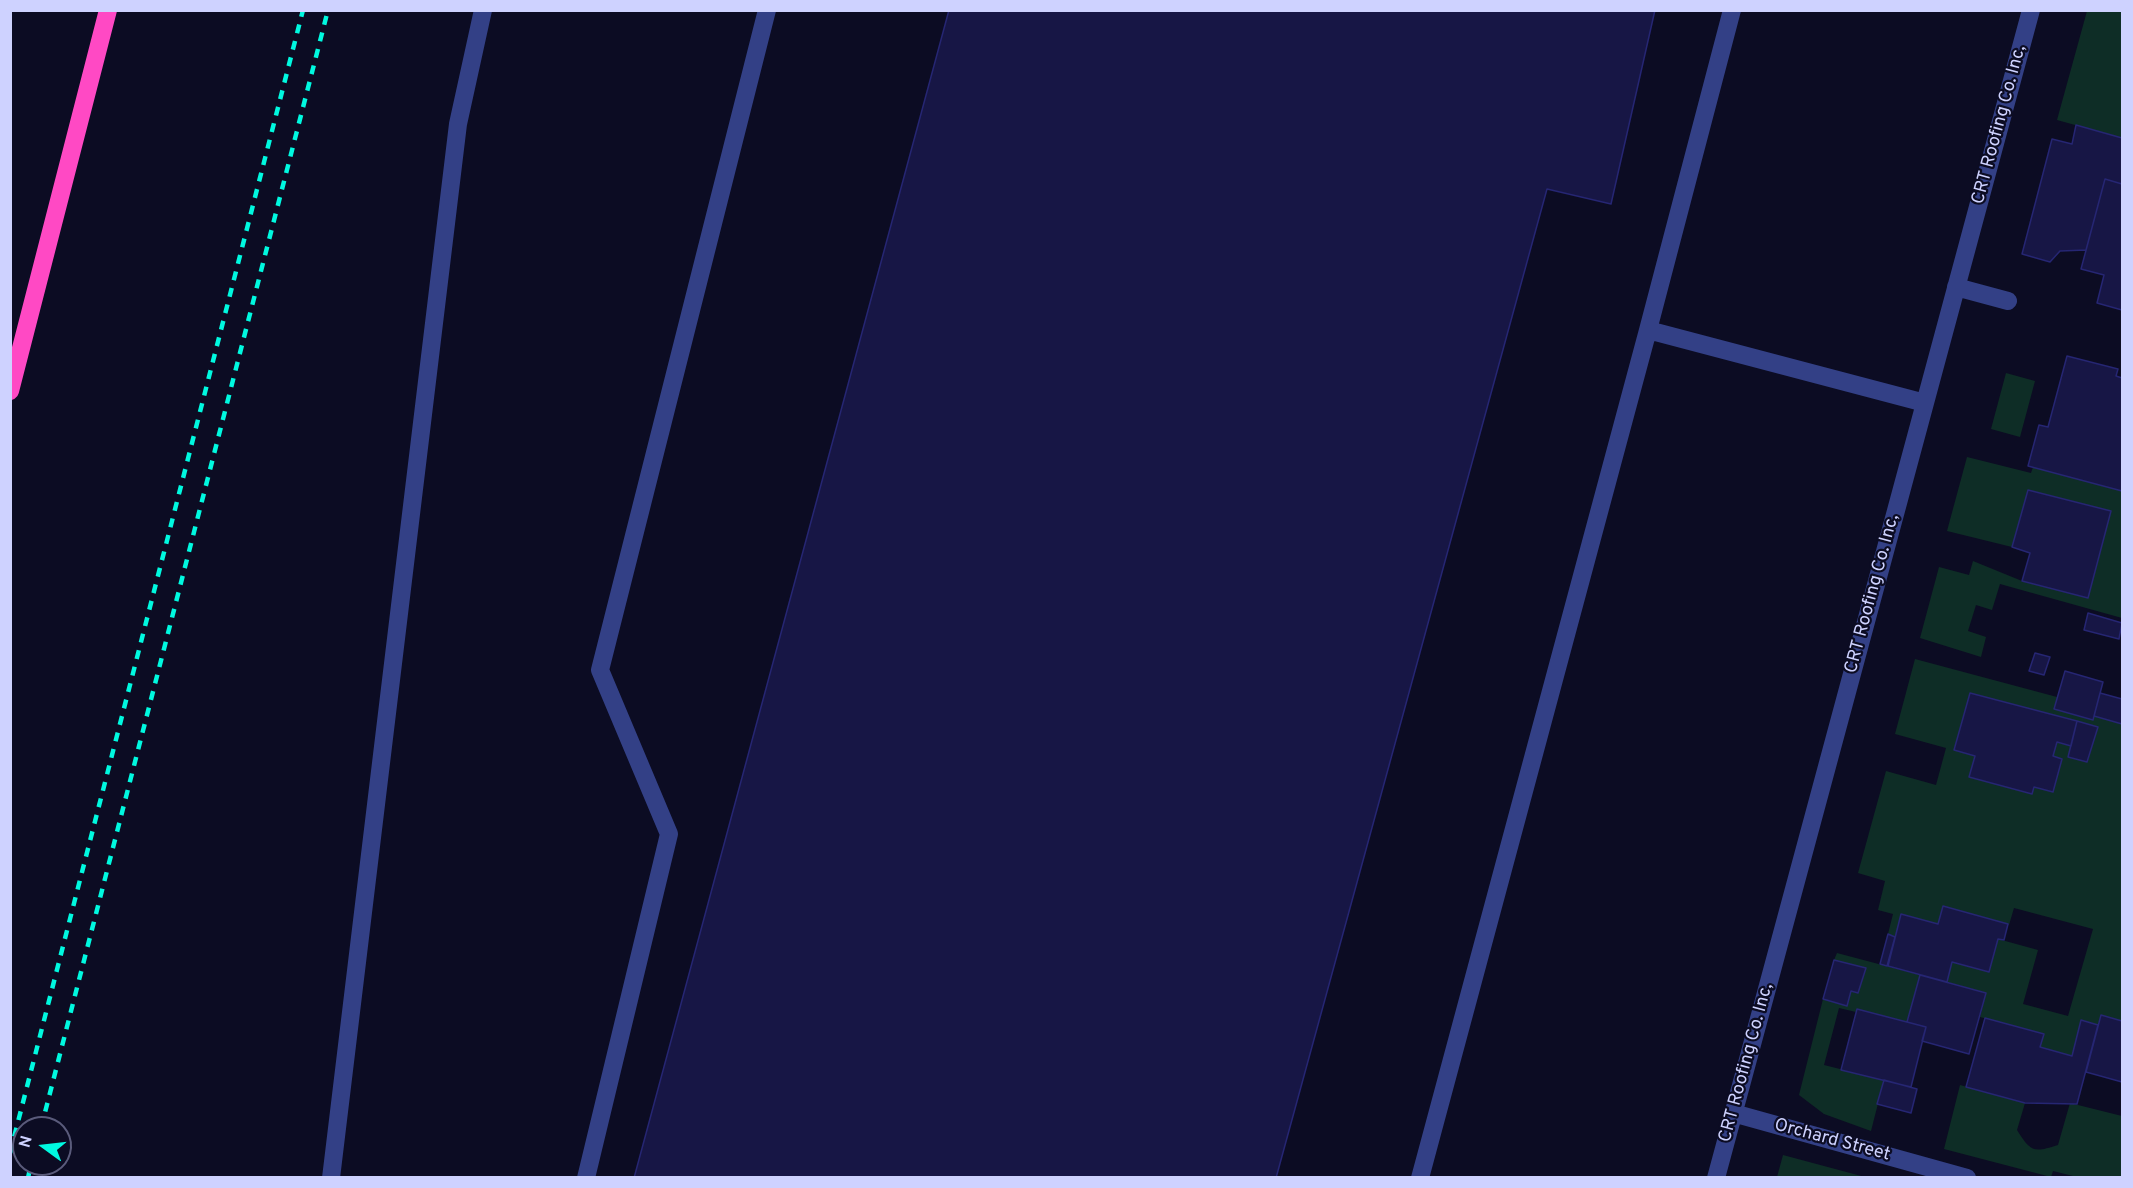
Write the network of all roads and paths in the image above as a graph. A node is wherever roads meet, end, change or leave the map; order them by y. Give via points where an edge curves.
1 (108, 10) edge
2 (483, 10) edge
3 (767, 10) edge
4 (1732, 10) edge
5 (2031, 10) edge
6 (1956, 287) junction
7 (2008, 301) dead end
8 (1648, 330) junction
9 (10, 391) edge
10 (1924, 403) junction
11 (1733, 1113) junction
12 (331, 1178) edge
13 (586, 1178) edge
14 (1420, 1178) edge
15 (1716, 1178) edge
16 (1967, 1178) edge

1 - 9 highway
2 - 12 street via 458,124
3 - 13 street via 600,670 669,834
4 - 8 street
5 - 6 street, CRT Roofing Co. Inc,
6 - 7 street
6 - 10 street, CRT Roofing Co. Inc,
8 - 10 street
8 - 14 street
10 - 11 street, CRT Roofing Co. Inc,
11 - 15 street, CRT Roofing Co. Inc,
11 - 16 street, Orchard Street

